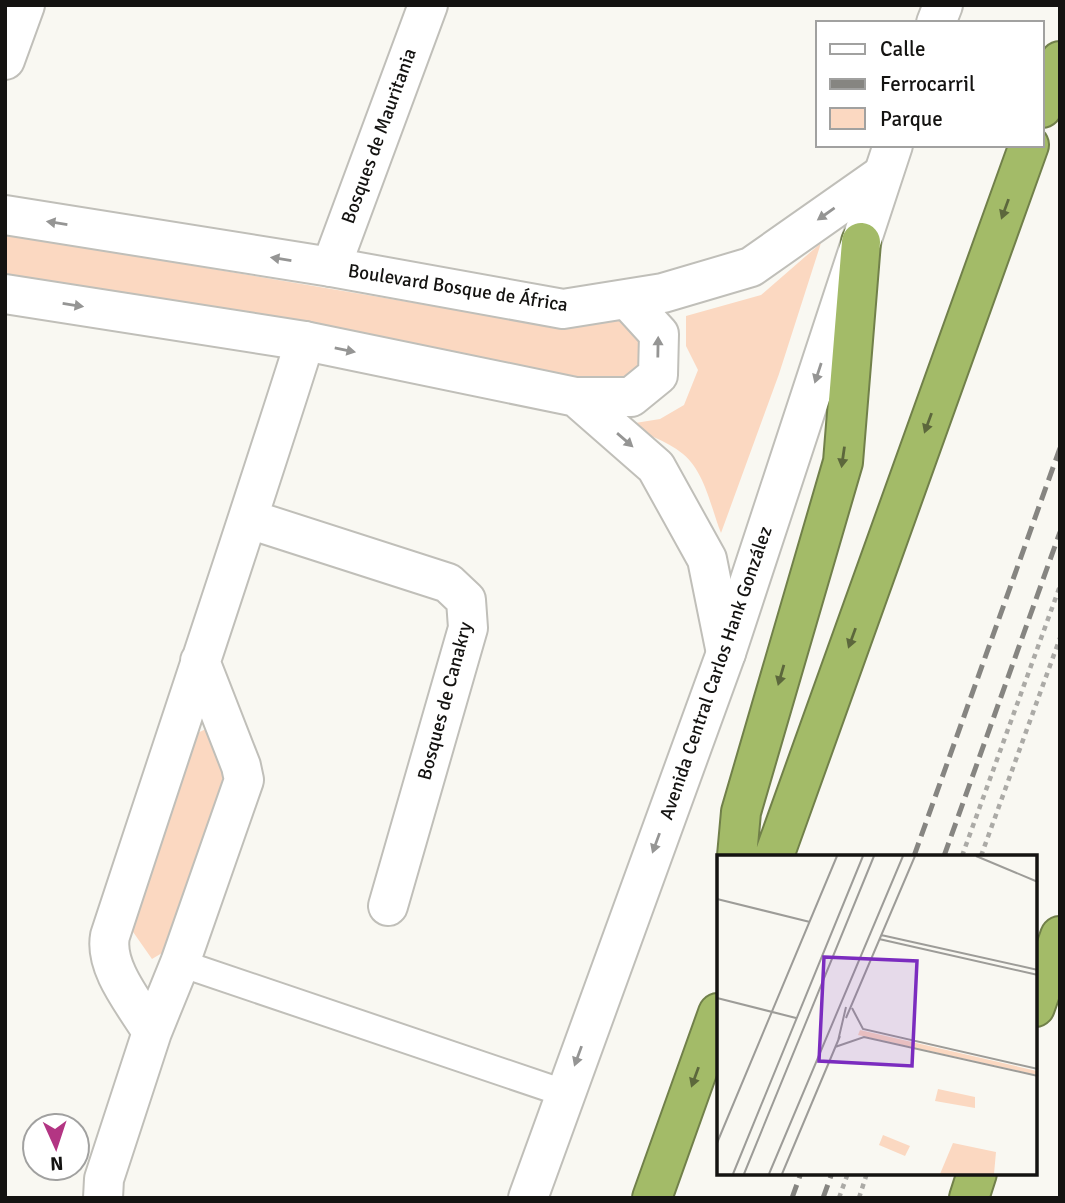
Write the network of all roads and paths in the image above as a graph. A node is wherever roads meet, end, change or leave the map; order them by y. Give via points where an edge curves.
1 (25, 5) edge
2 (428, 5) edge
3 (5, 60) edge
4 (1060, 61) edge
5 (1044, 103) edge
6 (1027, 147) edge
7 (887, 160) edge
8 (5, 215) edge
9 (861, 242) junction
10 (331, 267) junction
11 (5, 294) edge
12 (628, 300) junction
13 (305, 341) junction
14 (576, 397) junction
15 (249, 519) junction
16 (1060, 586) edge
17 (1060, 638) edge
18 (726, 653) junction
19 (200, 662) junction
20 (737, 855) edge
21 (774, 855) edge
22 (962, 855) edge
23 (981, 855) edge
24 (388, 906) dead end
25 (1060, 936) edge
26 (180, 963) junction
27 (1037, 1000) edge
28 (717, 1019) edge
29 (152, 1032) junction
30 (564, 1093) junction
31 (847, 1175) edge
32 (866, 1175) edge
33 (976, 1175) edge
34 (103, 1198) edge
35 (528, 1198) edge
36 (652, 1198) edge
37 (839, 1198) edge
38 (859, 1198) edge
39 (969, 1198) edge

1 - 3 street
2 - 10 street, Bosques de Mauritania
4 - 5 highway
6 -> 21 highway
7 - 9 street, Avenida Central Carlos Hank González
7 -> 12 street, Boulevard Bosque de África via 751,267
10 -> 8 street, Boulevard Bosque de África
9 -> 18 street, Avenida Central Carlos Hank González
9 -> 20 highway via 843,462 741,812
10 - 12 street, Boulevard Bosque de África via 563,309
11 -> 13 street
14 -> 12 street via 631,397 658,375 659,334
13 -> 14 street
13 - 15 street
14 -> 18 street via 656,467 707,559
15 - 19 street
15 - 24 street, Bosques de Canakry via 448,583 466,600 468,628
16 - 22 path
17 - 23 path
18 -> 30 street, Avenida Central Carlos Hank González
19 - 26 street via 244,779
19 - 29 street via 108,947 113,967
25 - 27 highway
26 - 29 street
26 - 30 lane
28 -> 36 highway
29 - 34 street via 104,1179
30 - 35 street, Avenida Central Carlos Hank González
31 - 37 path
32 - 38 path
33 - 39 highway

